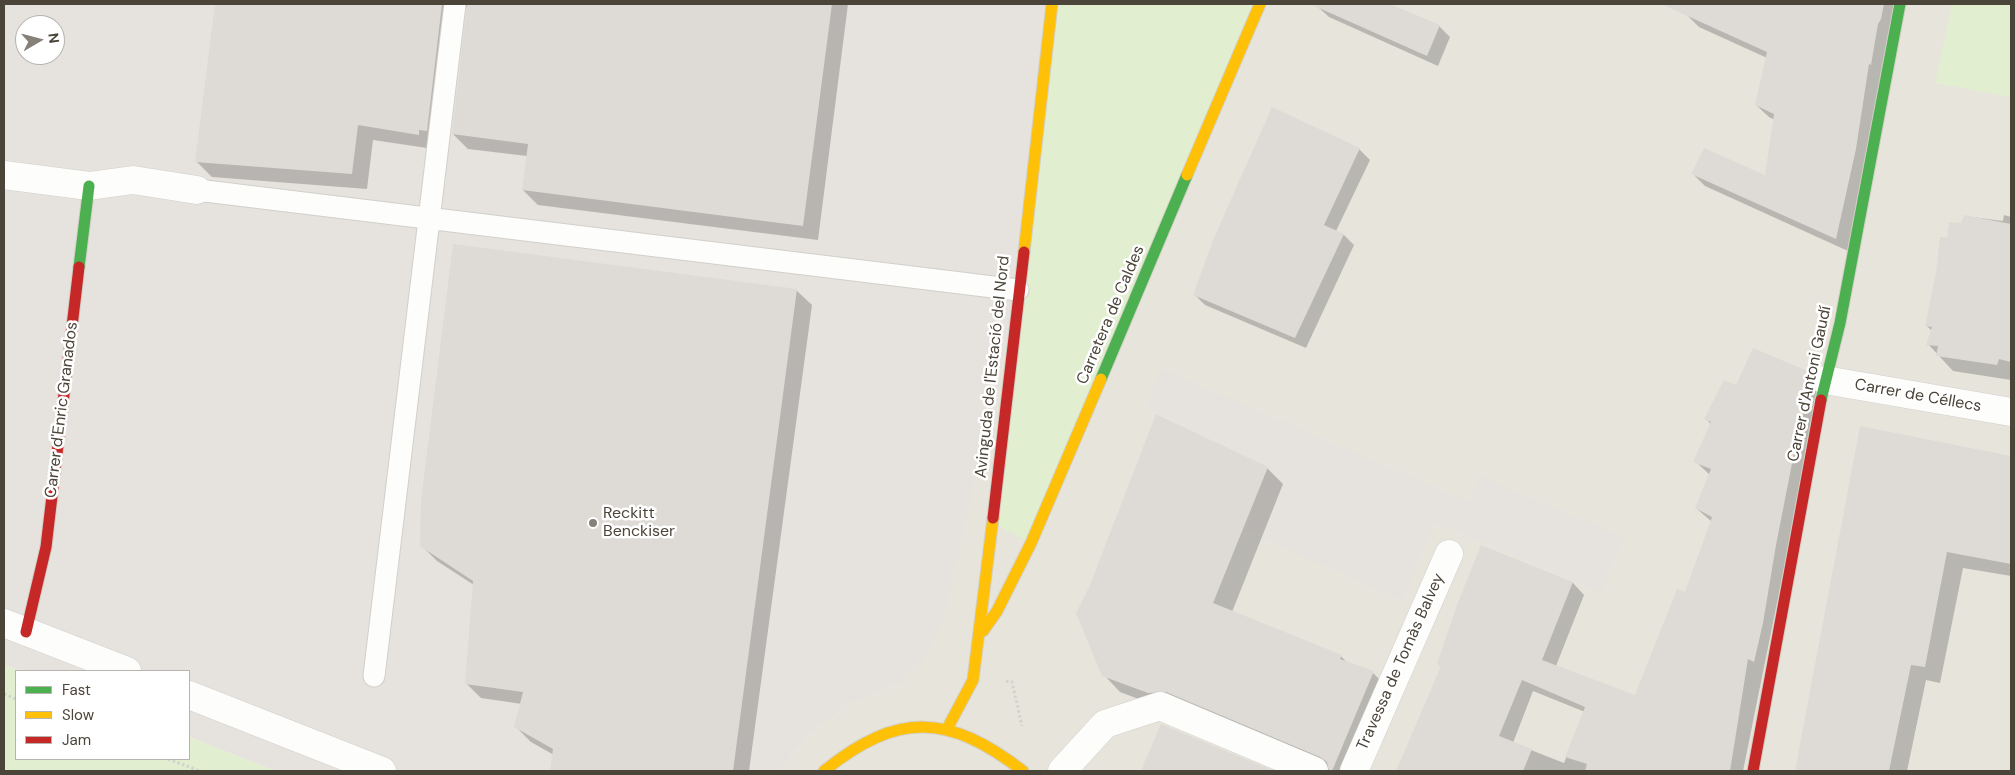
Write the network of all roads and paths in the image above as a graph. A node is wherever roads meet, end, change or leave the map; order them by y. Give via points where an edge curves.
1 (456, 4) edge
2 (1052, 4) edge
3 (1260, 4) edge
4 (1900, 4) edge
5 (4, 175) edge
6 (89, 186) junction
7 (197, 190) joint
8 (431, 218) junction
9 (1018, 290) junction
10 (1825, 380) junction
11 (2011, 412) edge
12 (1449, 554) dead end
13 (15, 628) edge
14 (980, 634) junction
15 (124, 670) edge
16 (374, 676) dead end
17 (190, 696) edge
18 (947, 729) junction
19 (171, 760) edge
20 (200, 771) edge
21 (382, 771) edge
22 (824, 771) edge
23 (1023, 771) edge
24 (1062, 771) edge
25 (1314, 771) edge
26 (1354, 771) edge
27 (1753, 771) edge

1 - 8 lane
2 - 9 street, Avinguda de l'Estació del Nord
3 - 14 street, Carretera de Caldes via 1031,543 998,611
4 - 10 street, Carrer d'Antoni Gaudí via 1840,323
5 - 6 street
6 - 7 street via 133,180
6 - 13 street, Carrer d'Enric Granados via 46,547
7 - 8 lane
8 - 9 lane
8 - 16 lane
9 - 14 street, Avinguda de l'Estació del Nord
10 - 11 street, Carrer de Céllecs
10 - 27 street, Carrer d'Antoni Gaudí
12 - 26 street, Travessa de Tomàs Balvey
13 - 15 street
14 - 18 street, Avinguda de l'Estació del Nord via 973,680
17 - 21 street
18 - 22 street via 911,727 876,735 845,752
18 - 23 street via 975,737 1001,752
19 - 20 path
24 - 25 street via 1105,724 1160,706

